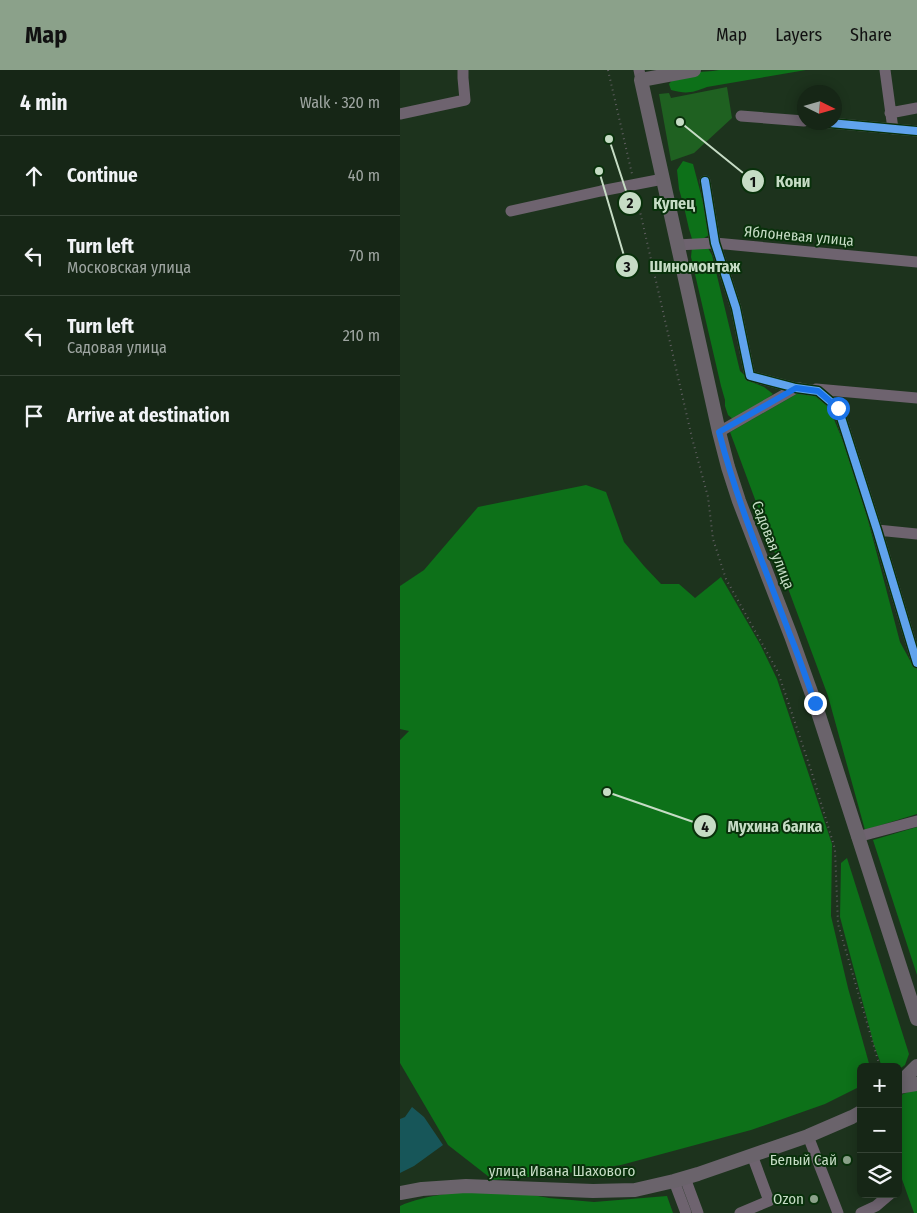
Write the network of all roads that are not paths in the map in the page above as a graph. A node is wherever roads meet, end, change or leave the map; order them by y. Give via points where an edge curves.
1 (464, 70) edge
2 (694, 70) edge
3 (887, 70) edge
4 (640, 75) edge
5 (917, 108) edge
6 (890, 113) junction
7 (400, 114) edge
8 (740, 116) dead end
9 (797, 120) edge
10 (842, 124) edge
11 (893, 129) junction
12 (917, 131) edge
13 (662, 179) junction
14 (705, 181) dead end
15 (510, 211) dead end
16 (715, 243) junction
17 (677, 245) junction
18 (917, 262) edge
19 (796, 388) junction
20 (917, 398) edge
21 (719, 432) junction
22 (878, 530) junction
23 (917, 534) edge
24 (917, 663) edge
25 (917, 821) edge
26 (857, 837) junction
27 (917, 1019) edge
28 (917, 1066) edge
29 (902, 1082) edge
30 (917, 1084) edge
31 (902, 1086) edge
32 (857, 1114) edge
33 (808, 1136) junction
34 (752, 1155) junction
35 (680, 1179) junction
36 (400, 1193) edge
37 (885, 1198) edge
38 (686, 1213) edge
39 (698, 1213) edge
40 (740, 1213) edge
41 (838, 1213) edge
42 (861, 1213) edge

1 - 7 street via 465,100
2 - 4 main road
3 - 6 street
4 - 13 main road, Садовая улица
5 - 6 street
6 - 11 street
8 - 9 street
10 - 11 street
11 - 12 street
13 - 15 street
13 - 17 main road, Садовая улица
14 - 16 street
16 - 17 street, Яблоневая улица
16 - 18 street, Яблоневая улица
16 - 19 street via 736,308 750,376
17 - 21 main road, Садовая улица
19 - 20 street
19 - 21 street
19 - 22 street via 818,391 838,408
21 - 26 main road, Садовая улица via 739,501 815,703
22 - 23 street
22 - 24 street
25 - 26 street
26 - 27 main road, Садовая улица
28 - 29 main road
30 - 31 main road
32 - 33 main road, улица Ивана Шахового
33 - 34 main road, улица Ивана Шахового
33 - 41 street
34 - 35 main road, улица Ивана Шахового
34 - 40 street via 768,1201
35 - 36 main road, улица Ивана Шахового via 635,1190 466,1186
35 - 38 street
35 - 39 street
37 - 42 street

